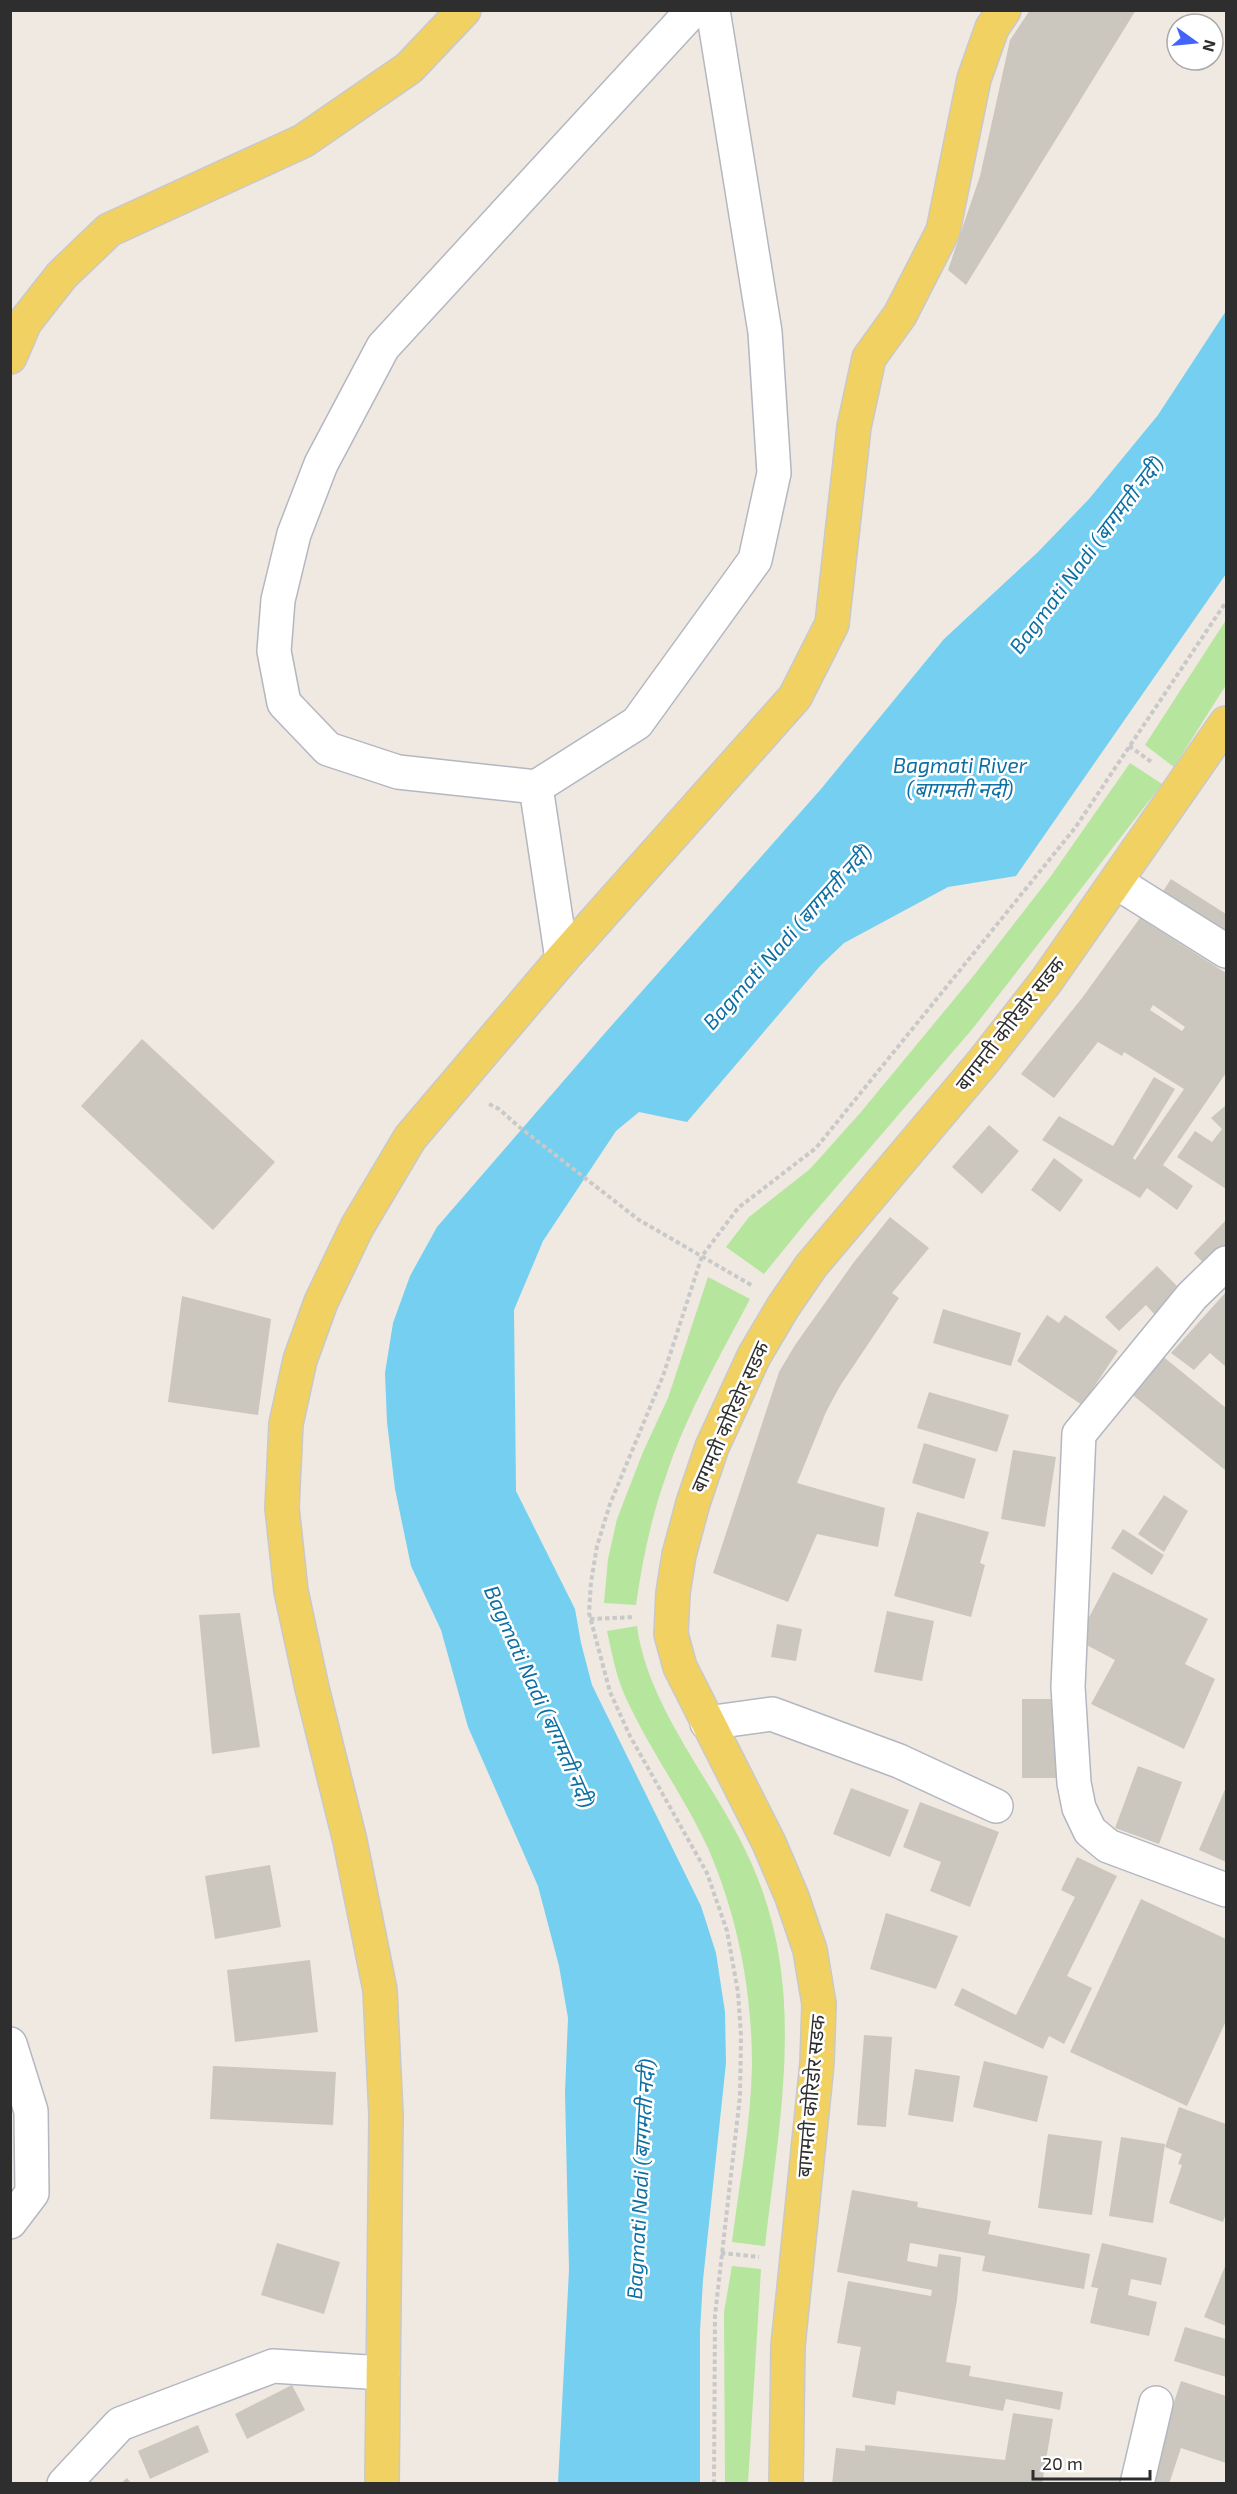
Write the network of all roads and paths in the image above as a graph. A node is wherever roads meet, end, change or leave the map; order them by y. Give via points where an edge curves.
1 (464, 10) edge
2 (693, 10) edge
3 (713, 10) edge
4 (1004, 10) edge
5 (10, 357) edge
6 (1227, 602) edge
7 (1227, 723) edge
8 (536, 787) junction
9 (1116, 882) junction
10 (1227, 951) edge
11 (562, 959) junction
12 (518, 1126) dead end
13 (702, 1256) junction
14 (1227, 1263) edge
15 (783, 1307) junction
16 (672, 1615) junction
17 (590, 1619) junction
18 (707, 1723) junction
19 (996, 1806) dead end
20 (1227, 1890) edge
21 (10, 2043) edge
22 (10, 2222) edge
23 (383, 2373) junction
24 (1156, 2403) dead end
25 (64, 2484) edge
26 (382, 2484) edge
27 (714, 2484) edge
28 (786, 2484) edge
29 (1137, 2484) edge

1 - 5 main road via 409,68 303,141 109,230 62,274 25,322
2 - 8 street via 383,347 321,464 294,534 278,600 274,651 284,703 328,749 398,772
3 - 8 street via 765,332 774,472 755,560 637,723
4 - 11 main road via 992,28 974,79 943,231 900,315 869,358 854,428 832,624 795,697
6 - 13 path via 1075,828 816,1148 738,1208
7 - 9 main road, बागमती कोरिडोर सडक
8 - 11 street
9 - 10 street
9 - 15 main road, बागमती कोरिडोर सडक via 997,1044 811,1266
11 - 23 main road via 410,1138 357,1227 321,1302 300,1360 286,1424 282,1508 291,1591 350,1841 380,1990 386,2115
12 - 13 path via 639,1220
13 - 15 path
13 - 17 path via 663,1376 610,1504 597,1546
14 - 20 street via 1192,1296 1079,1434 1068,1687 1074,1783 1079,1808 1090,1831 1108,1846
15 - 16 main road, बागमती कोरिडोर सडक via 754,1356 712,1447 679,1555
16 - 17 path
16 - 18 main road, बागमती कोरिडोर सडक via 671,1634 680,1667
17 - 27 path via 610,1692 630,1736 707,1872 727,1931 738,1992 740,2096 715,2315
18 - 19 street via 772,1714 899,1761
18 - 28 main road, बागमती कोरिडोर सडक via 792,1897 810,1950 819,2004 818,2063 788,2346
21 - 22 street via 31,2111 32,2193
23 - 25 street via 273,2366 120,2424
23 - 26 main road
24 - 29 street

